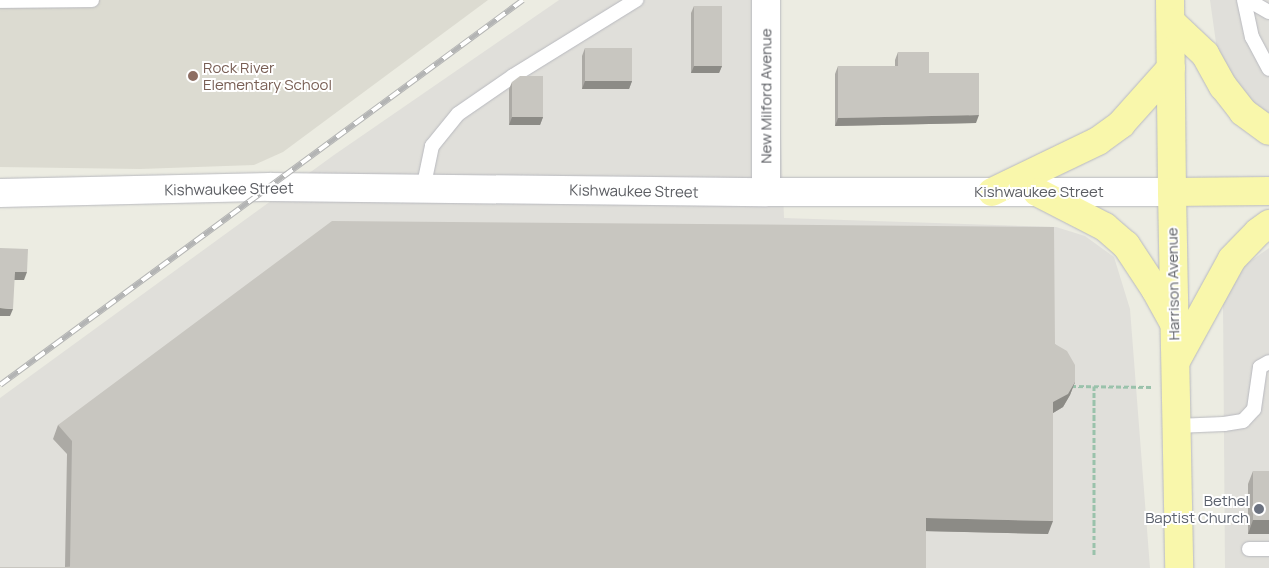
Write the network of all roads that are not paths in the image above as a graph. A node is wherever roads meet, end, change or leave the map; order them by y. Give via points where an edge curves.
1 (92, 0) edge
2 (636, 0) edge
3 (766, 0) edge
4 (1246, 0) edge
5 (0, 1) edge
6 (1171, 11) edge
7 (1269, 12) edge
8 (1171, 68) junction
9 (1269, 69) edge
10 (1269, 131) edge
11 (423, 189) junction
12 (1269, 191) edge
13 (766, 192) junction
14 (992, 192) junction
15 (1037, 192) junction
16 (1172, 192) junction
17 (0, 193) edge
18 (1269, 224) edge
19 (1174, 324) junction
20 (1269, 362) edge
21 (1175, 375) junction
22 (1176, 426) junction
23 (1248, 549) dead end
24 (1269, 549) edge
25 (1179, 568) edge

1 - 5 lane
2 - 11 lane via 458,114 432,146
3 - 13 street, New Milford Avenue
4 - 7 lane
4 - 9 lane via 1252,37
6 - 8 main road, Harrison Avenue
6 - 10 main road via 1205,54 1243,112
8 - 14 main road via 1128,117 1098,141
8 - 16 main road, Harrison Avenue
11 - 13 street, Kishwaukee Street
11 - 17 street, Kishwaukee Street via 270,187
12 - 16 main road, Kishwaukee Street
13 - 14 street, Kishwaukee Street
14 - 15 street, Kishwaukee Street
15 - 16 street, Kishwaukee Street
15 - 19 main road via 1105,227 1126,246
16 - 19 main road, Harrison Avenue
18 - 21 main road via 1232,259
19 - 21 main road, Harrison Avenue
20 - 22 lane via 1260,367 1254,409 1243,421
21 - 22 main road, Harrison Avenue
22 - 25 main road, Harrison Avenue
23 - 24 lane

